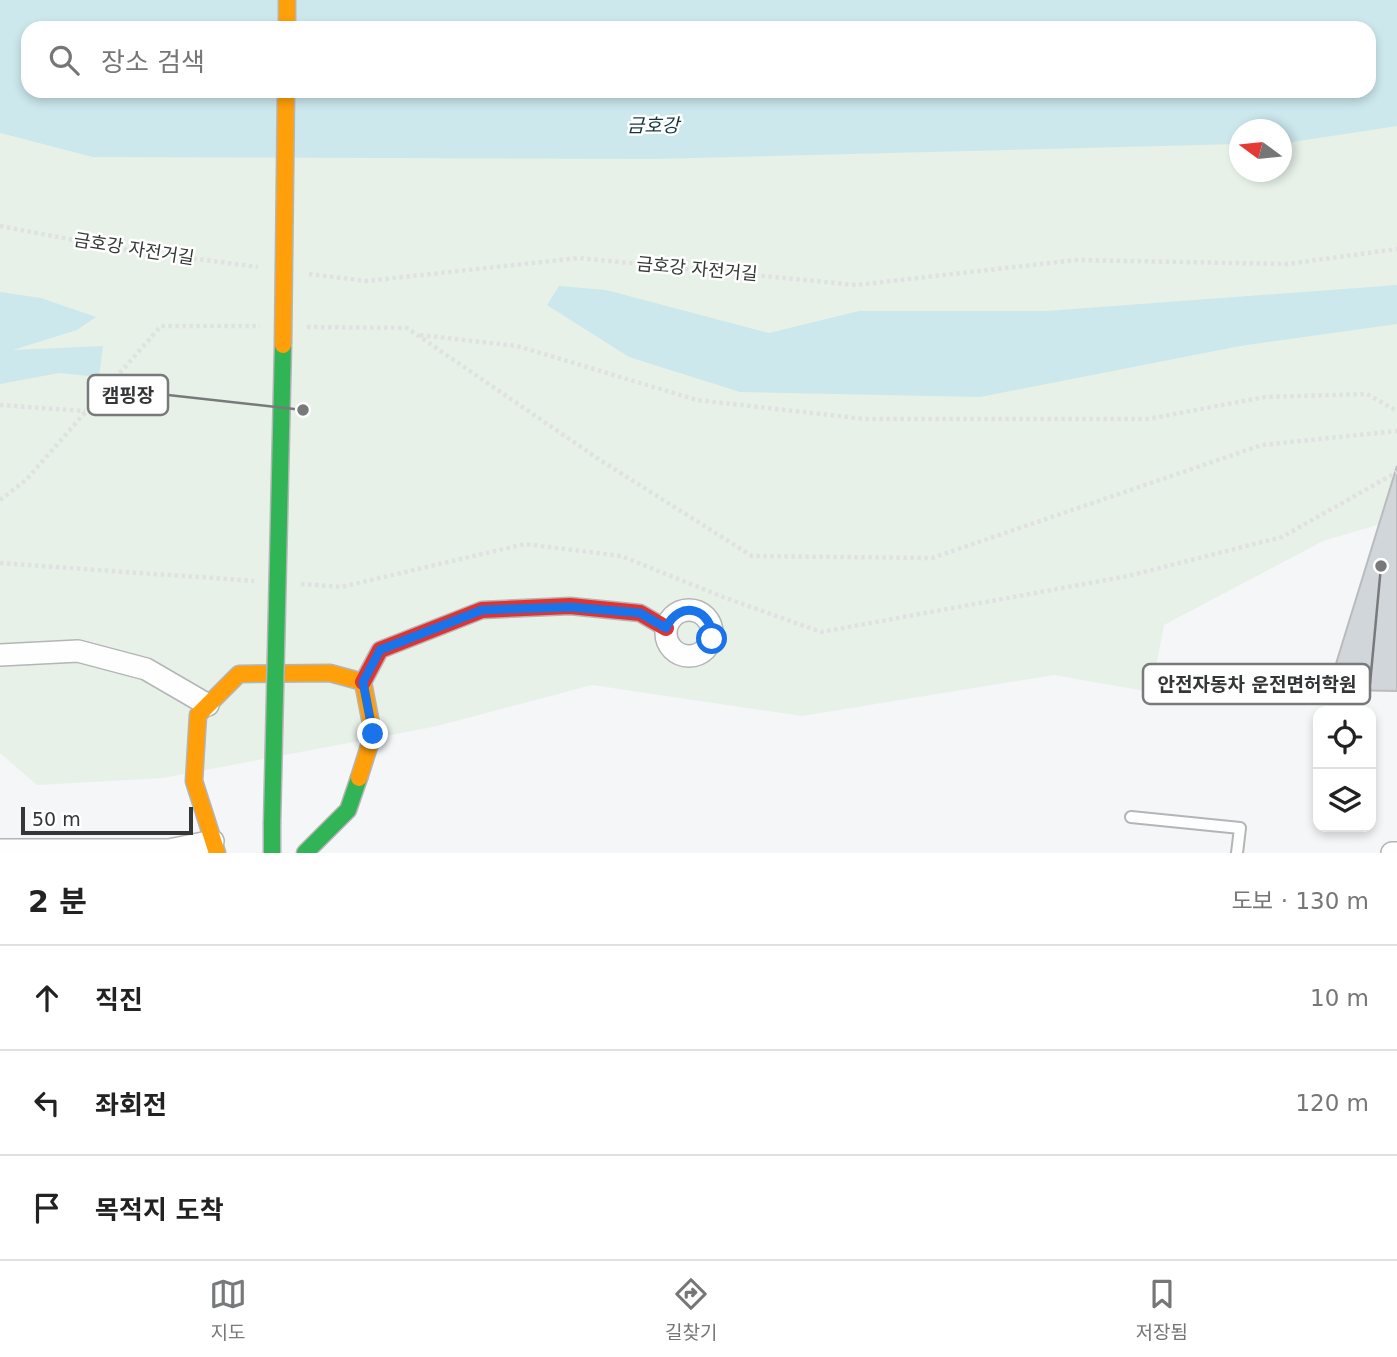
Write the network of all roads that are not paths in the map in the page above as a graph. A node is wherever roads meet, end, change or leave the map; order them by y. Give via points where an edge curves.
1 (288, 0) edge
2 (287, 21) edge
3 (286, 98) edge
4 (666, 628) dead end
5 (0, 655) edge
6 (363, 682) junction
7 (208, 705) junction
8 (1131, 817) dead end
9 (215, 847) edge
10 (0, 850) edge
11 (272, 853) edge
12 (305, 853) edge
13 (1237, 853) edge

1 - 2 street
3 - 11 street, bridge
4 - 6 street via 640,613 570,607 482,610 380,650
5 - 7 street via 78,651 146,669
6 - 7 street via 330,673 239,674
6 - 12 street via 373,734 348,810
7 - 9 street via 198,715 194,780
8 - 13 lane via 1240,828
9 - 10 street

